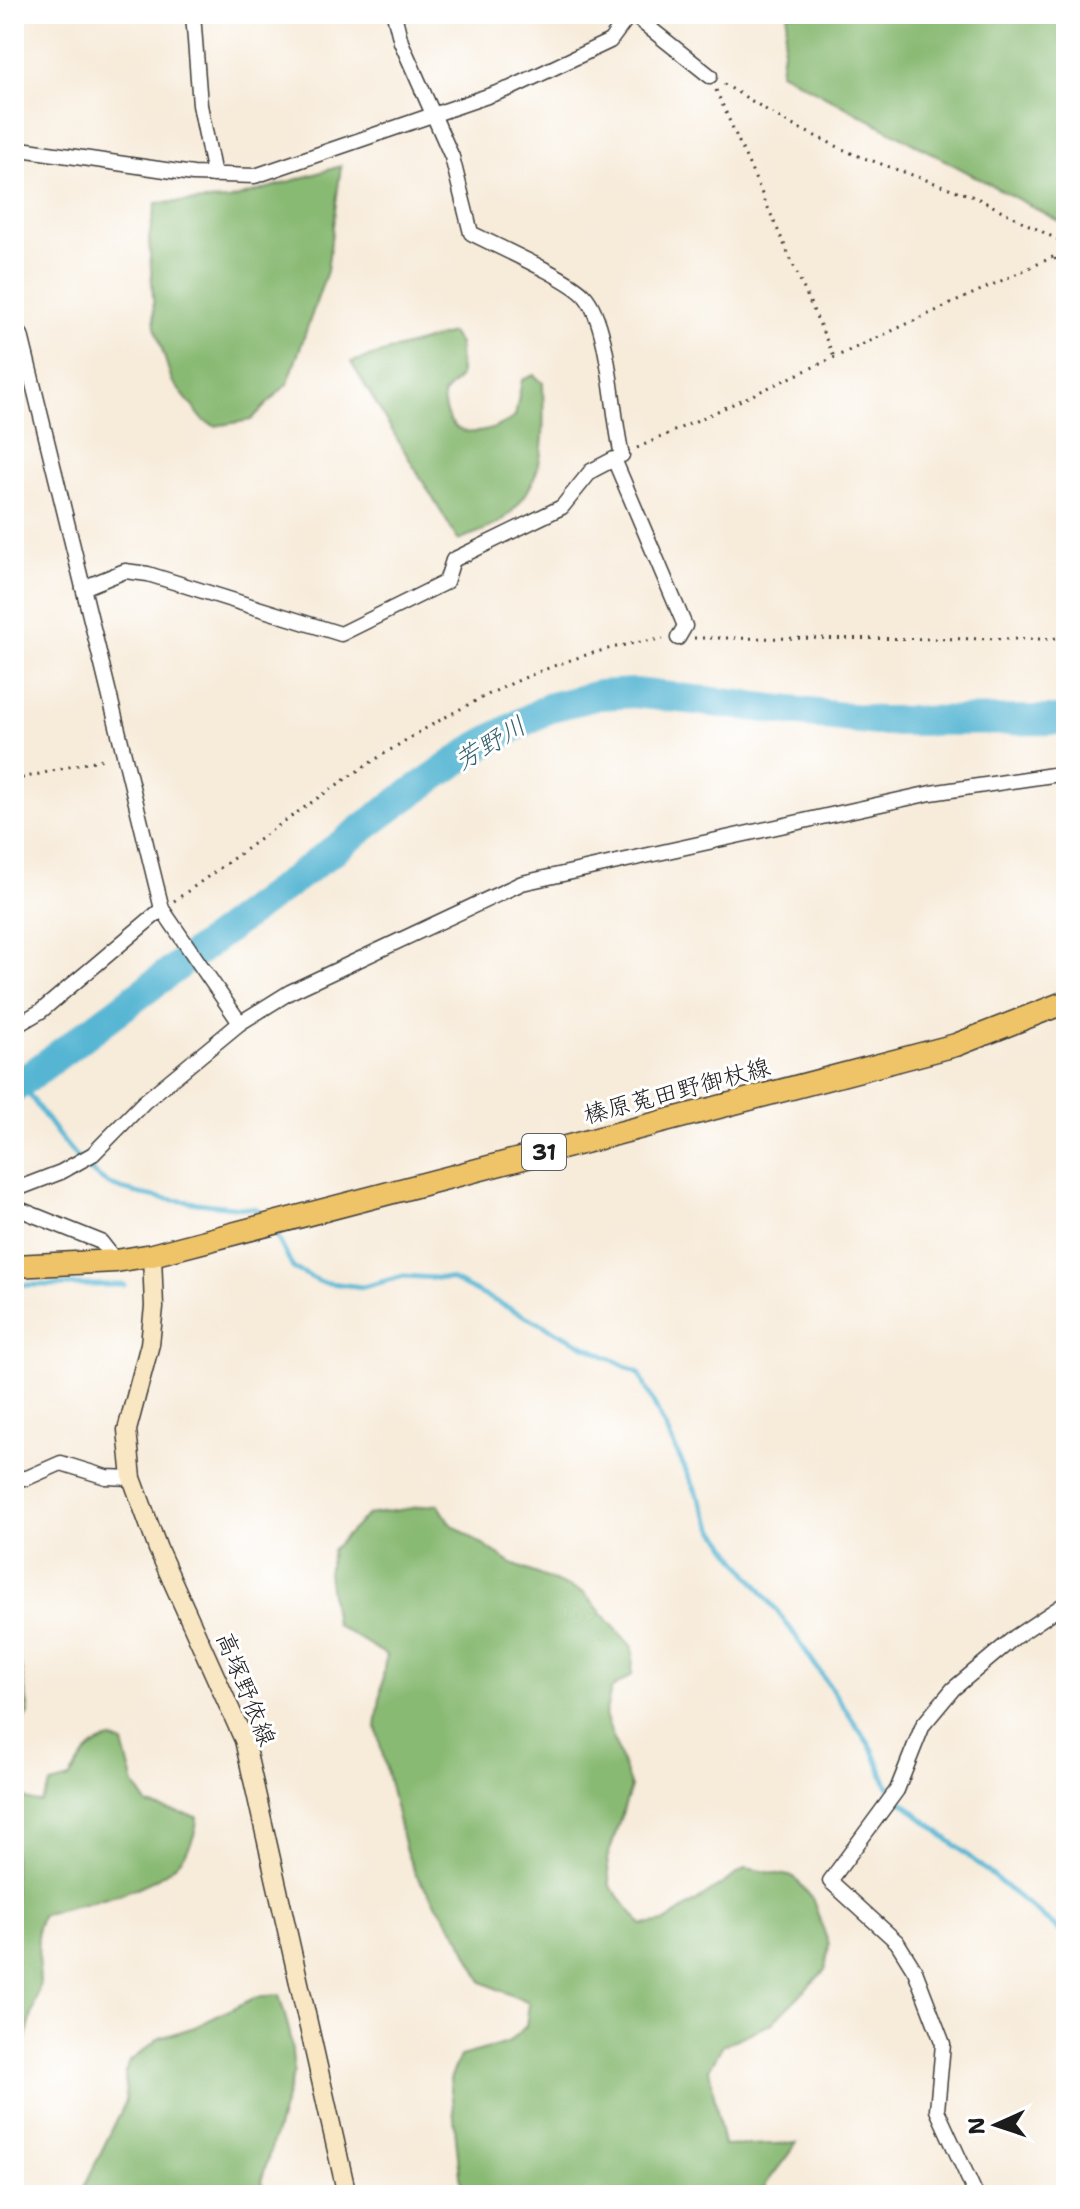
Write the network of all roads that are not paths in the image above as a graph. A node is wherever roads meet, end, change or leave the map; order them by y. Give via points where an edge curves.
1 (193, 14) edge
2 (393, 14) edge
3 (631, 14) edge
4 (710, 76) road end
5 (432, 117) junction
6 (14, 148) edge
7 (214, 175) junction
8 (14, 327) edge
9 (622, 455) road end
10 (83, 588) junction
11 (678, 638) road end
12 (1066, 773) edge
13 (166, 914) junction
14 (1066, 1002) edge
15 (237, 1019) junction
16 (14, 1027) edge
17 (14, 1190) edge
18 (14, 1207) edge
19 (152, 1255) junction
20 (116, 1261) junction
21 (14, 1266) edge
22 (14, 1478) edge
23 (132, 1478) junction
24 (1066, 1603) edge
25 (347, 2195) edge
26 (976, 2195) edge

1 - 7 street via 200,105
2 - 5 street
3 - 4 street
3 - 5 street via 610,41 511,88
5 - 7 street via 255,176
5 - 9 street via 452,157 471,233 584,295 609,368
6 - 7 street
8 - 10 street via 21,335
10 - 11 street via 125,571 148,574 341,634 446,582 453,560 562,507 591,471 614,459 685,626
10 - 13 street
12 - 15 street via 931,793 522,883
13 - 15 street
13 - 16 street
14 - 19 main road, 榛原菟田野御杖線 / 31 via 956,1045
15 - 17 street via 93,1154
18 - 20 street via 101,1242
19 - 20 main road, 榛原菟田野御杖線 / 31
19 - 23 main road, 高塚野依線 via 150,1344 127,1430
20 - 21 main road, 榛原菟田野御杖線 / 31
22 - 23 street via 61,1463 106,1477
23 - 25 main road, 高塚野依線 via 158,1549 244,1740
24 - 26 street via 953,1689 923,1725 897,1790 830,1881 897,1942 915,1971 943,2044 937,2110

